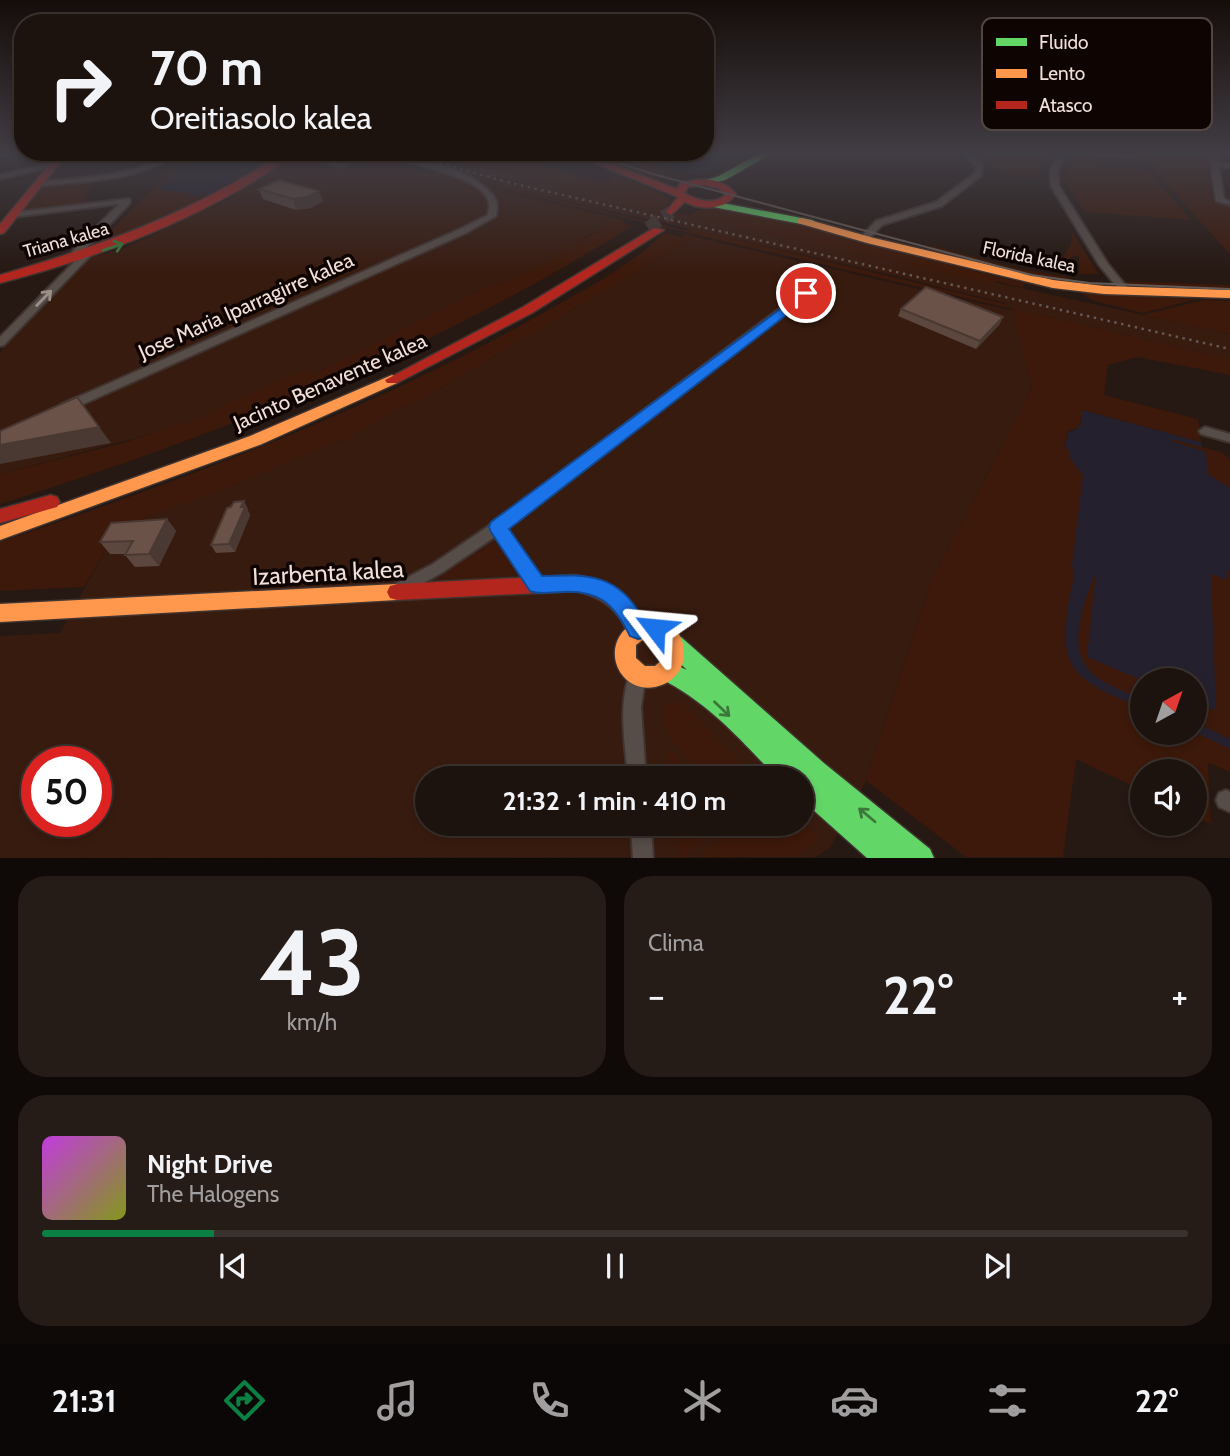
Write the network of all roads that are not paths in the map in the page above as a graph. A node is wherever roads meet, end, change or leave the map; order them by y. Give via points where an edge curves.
1 (30, 194) edge
2 (228, 194) edge
3 (484, 194) edge
4 (672, 194) edge
5 (697, 194) edge
6 (714, 194) edge
7 (726, 194) edge
8 (953, 194) edge
9 (1060, 194) edge
10 (680, 200) junction
11 (127, 201) joint
12 (707, 204) junction
13 (755, 212) junction
14 (13, 215) junction
15 (0, 231) edge
16 (865, 237) junction
17 (82, 256) junction
18 (0, 279) edge
19 (831, 287) dead end
20 (1125, 290) junction
21 (1230, 294) edge
22 (0, 343) edge
23 (57, 412) edge
24 (1205, 431) dead end
25 (1230, 438) edge
26 (0, 516) edge
27 (498, 527) junction
28 (0, 533) edge
29 (537, 585) junction
30 (393, 593) junction
31 (0, 613) edge
32 (638, 629) junction
33 (674, 644) junction
34 (667, 671) junction
35 (638, 674) junction
36 (636, 766) edge
37 (782, 766) edge
38 (814, 794) edge
39 (641, 836) edge
40 (643, 858) edge
41 (887, 858) edge
42 (920, 858) edge

1 - 14 main road
17 -> 2 main road, Triana kalea via 133,240
3 - 23 street, Jose Maria Iparragirre kalea via 495,211 483,222
4 - 10 main road
5 - 10 main road
6 - 12 main road
7 - 13 main road via 735,205
8 - 16 street via 943,202 879,223
9 - 20 street
10 - 12 main road
11 - 14 street
11 - 17 street via 76,253
12 - 13 main road
13 - 16 main road, Florida kalea
14 - 15 main road
16 - 20 main road, Florida kalea via 1034,280
17 - 18 main road, Triana kalea
22 -> 17 street
19 - 27 street via 806,293
20 - 21 main road, Florida kalea
24 - 25 street
26 - 28 main road, Jacinto Benavente kalea via 167,461 367,380 534,298 653,229 543,303 415,369 229,449
27 - 29 street
27 - 30 street
29 - 30 main road, Izarbenta kalea
29 - 32 main road, Izarbenta kalea via 601,587 625,606
30 - 31 main road, Izarbenta kalea
32 - 33 main road via 655,628 670,636
32 - 35 main road via 624,645 624,656
33 - 34 main road via 676,657
42 -> 33 main road
34 - 35 main road
34 -> 37 main road via 689,679 706,693
35 - 36 street via 632,707
38 - 41 main road
39 - 40 street

